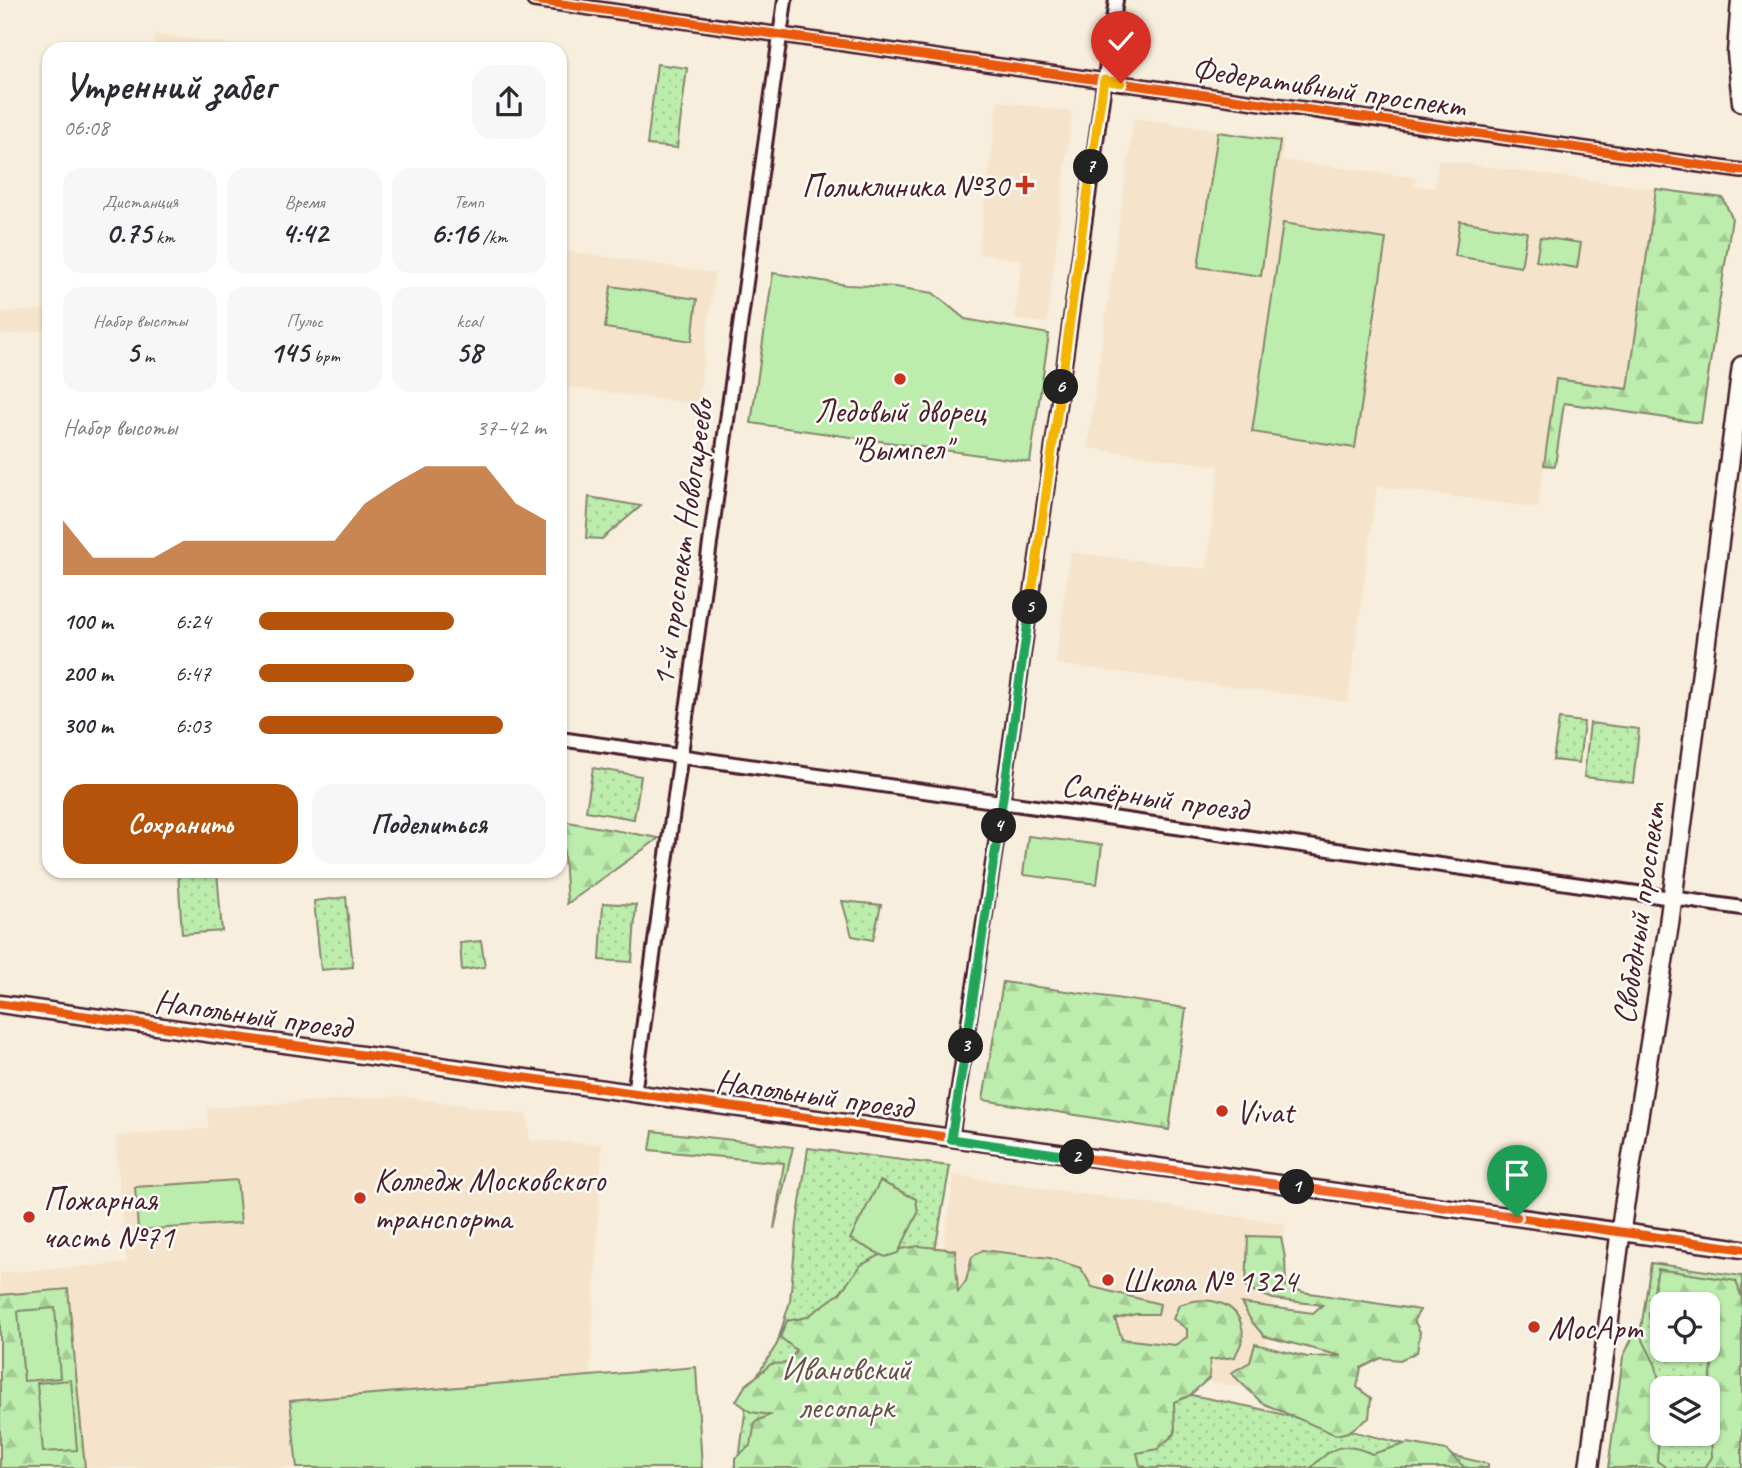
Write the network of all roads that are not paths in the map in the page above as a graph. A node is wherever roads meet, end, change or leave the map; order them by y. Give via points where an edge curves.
1 (534, 0) edge
2 (785, 0) edge
3 (1116, 0) edge
4 (1741, 0) edge
5 (779, 35) junction
6 (1104, 80) junction
7 (1742, 102) edge
8 (1742, 171) edge
9 (1742, 366) edge
10 (567, 740) edge
11 (680, 757) junction
12 (1003, 803) junction
13 (1672, 897) junction
14 (1742, 908) edge
15 (0, 1004) edge
16 (634, 1094) junction
17 (951, 1139) junction
18 (1621, 1232) junction
19 (1742, 1250) edge
20 (1589, 1468) edge

1 - 5 street, Федеративный проспект
2 - 5 street, 1-й проспект Новогиреево
3 - 6 street
4 - 7 main road via 1737,53
5 - 6 street, Федеративный проспект
5 - 11 street, 1-й проспект Новогиреево
6 - 8 street, Федеративный проспект
6 - 12 street
9 - 13 main road, Свободный проспект
10 - 11 street, Сапёрный проезд
11 - 12 street, Сапёрный проезд
11 - 16 street, 1-й проспект Новогиреево
12 - 13 street, Сапёрный проезд
12 - 17 street
13 - 14 street, Сапёрный проезд
13 - 18 main road, Свободный проспект
15 - 16 street, Напольный проезд
16 - 17 street, Напольный проезд
17 - 18 street, Напольный проезд
18 - 19 street, Напольный проезд
18 - 20 main road, Свободный проспект

